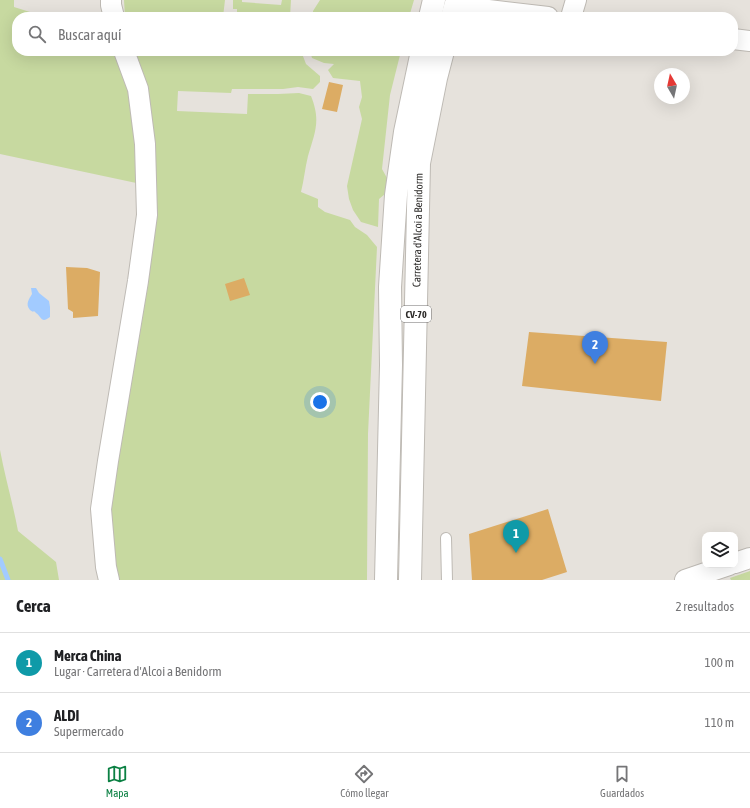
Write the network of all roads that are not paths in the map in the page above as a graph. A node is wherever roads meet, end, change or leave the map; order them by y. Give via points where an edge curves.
1 (111, 0) edge
2 (434, 0) edge
3 (576, 0) edge
4 (455, 8) edge
5 (113, 12) edge
6 (431, 12) edge
7 (496, 12) edge
8 (572, 12) edge
9 (738, 40) edge
10 (750, 41) edge
11 (126, 56) edge
12 (421, 56) edge
13 (442, 56) edge
14 (446, 538) dead end
15 (750, 558) edge
16 (738, 562) edge
17 (720, 568) edge
18 (109, 580) edge
19 (386, 580) edge
20 (410, 580) edge
21 (447, 580) edge
22 (685, 580) edge

1 - 5 street
2 - 6 main road
3 - 8 street
4 - 7 street
9 - 10 street
11 - 18 street via 138,89 145,144 147,215 101,509
12 - 19 main road, Carretera d'Alcoi a Benidorm / CV-70 via 396,195 391,272
13 - 20 main road, Carretera d'Alcoi a Benidorm / CV-70 via 419,162
14 - 21 lane
15 - 16 street
17 - 22 street

